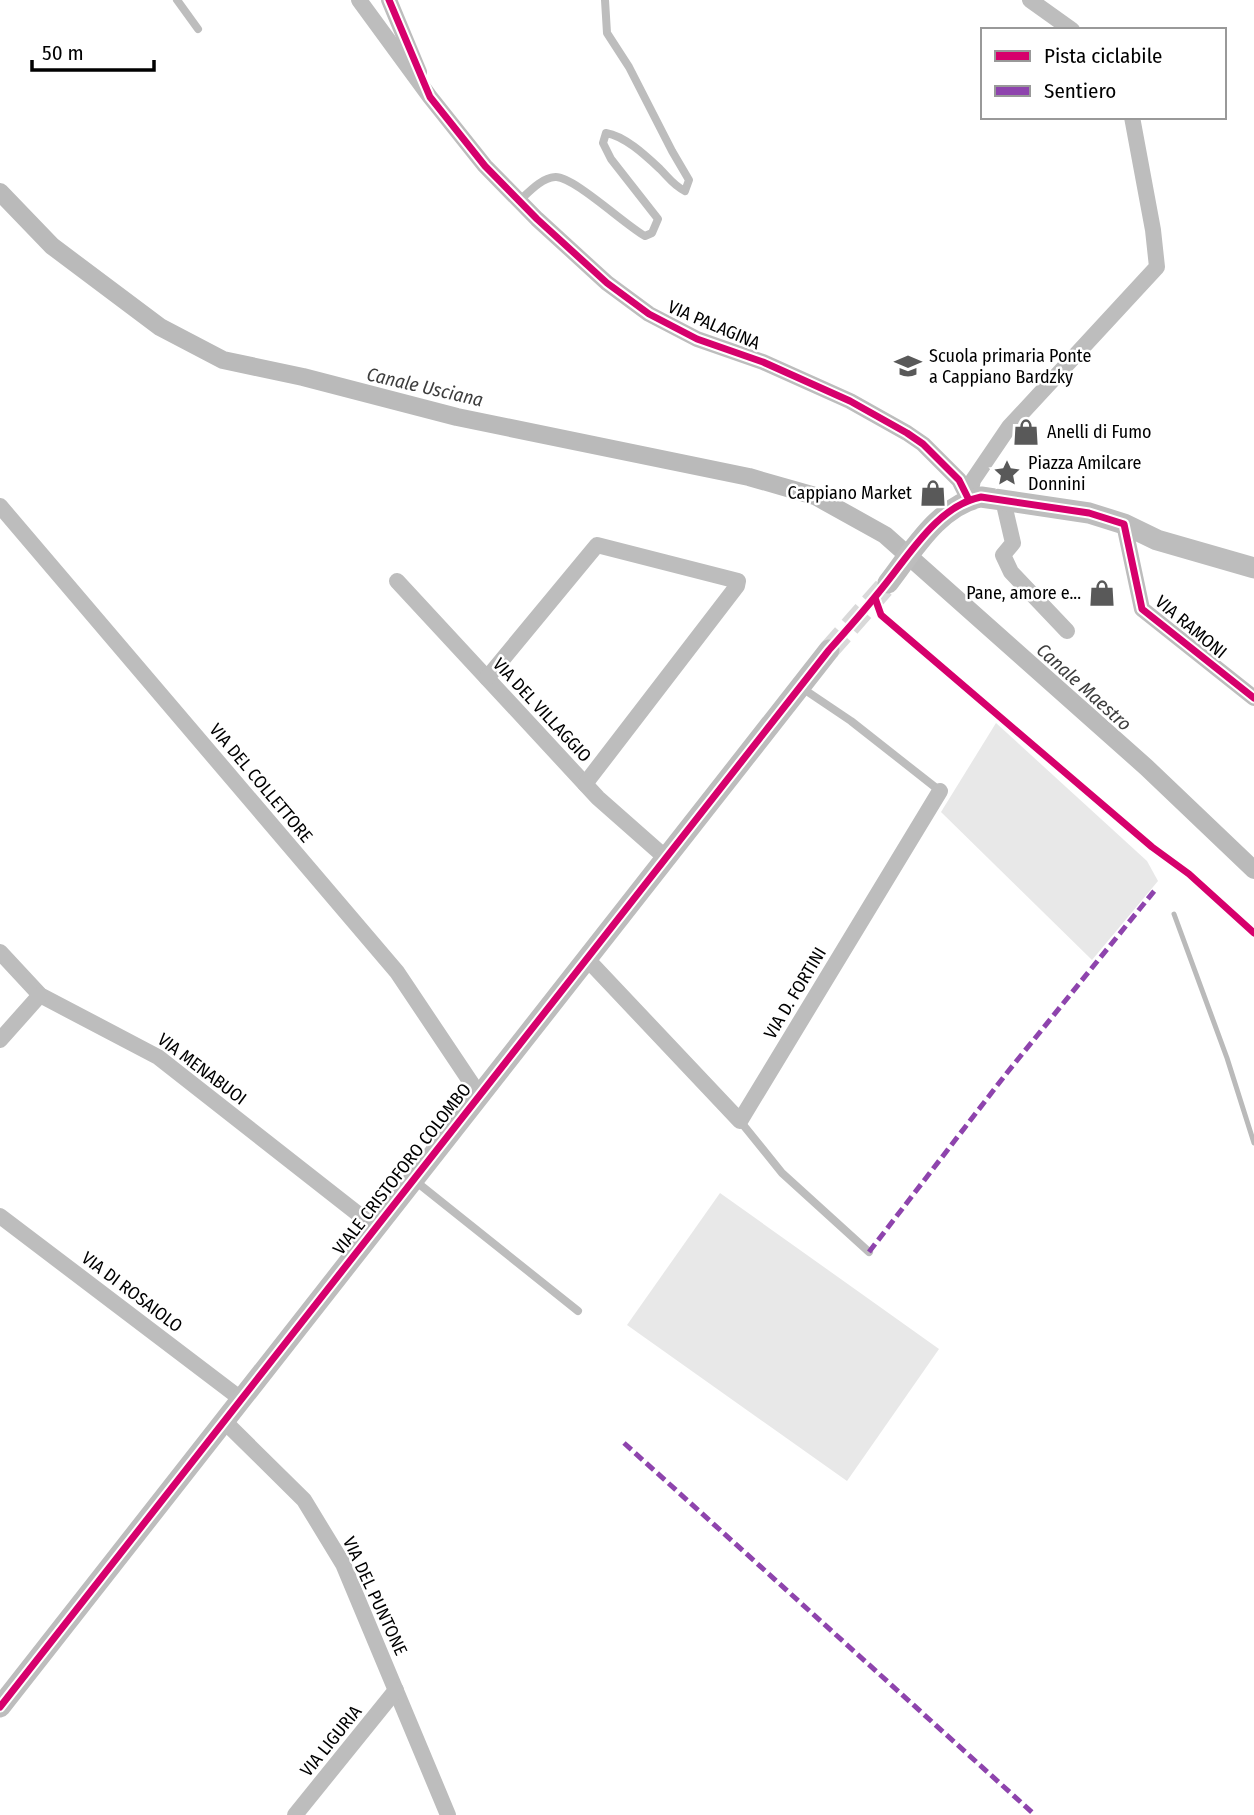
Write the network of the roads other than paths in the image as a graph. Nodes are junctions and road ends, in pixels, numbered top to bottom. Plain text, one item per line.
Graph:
1 (177, 0) edge
2 (359, 0) edge
3 (388, 0) edge
4 (605, 0) edge
5 (1030, 0) edge
6 (1069, 28) edge
7 (198, 29) dead end
8 (430, 97) junction
9 (1132, 119) edge
10 (519, 201) junction
11 (969, 500) junction
12 (1003, 500) junction
13 (0, 506) edge
14 (1124, 524) junction
15 (1254, 568) edge
16 (397, 581) dead end
17 (888, 583) tunnel mouth
18 (1067, 631) dead end
19 (829, 650) tunnel mouth
20 (487, 678) junction
21 (800, 687) junction
22 (1254, 698) edge
23 (585, 784) junction
24 (940, 791) joint
25 (666, 858) junction
26 (0, 952) edge
27 (587, 959) junction
28 (40, 995) junction
29 (0, 1040) edge
30 (480, 1096) junction
31 (740, 1121) junction
32 (414, 1180) junction
33 (0, 1216) edge
34 (376, 1228) junction
35 (869, 1252) dead end
36 (578, 1311) dead end
37 (242, 1399) junction
38 (224, 1421) junction
39 (397, 1690) junction
40 (0, 1707) edge
41 (295, 1815) edge
42 (447, 1815) edge

1 - 7 lane
2 - 8 street, VIA PALAGINA
3 - 8 street
4 - 10 lane
5 - 6 street
8 - 10 street, VIA PALAGINA
9 - 11 street
10 - 11 street, VIA PALAGINA
11 - 12 street
11 - 17 street
12 - 14 street
12 - 18 street
13 - 30 street, VIA DEL COLLETTORE
14 - 15 street
14 - 22 street, VIA RAMONI
16 - 20 street, VIA DEL VILLAGGIO
19 - 21 street, VIALE CRISTOFORO COLOMBO
20 - 23 street, VIA DEL VILLAGGIO
20 - 23 street
21 - 24 lane, VIA D. FORTINI
21 - 25 street, VIALE CRISTOFORO COLOMBO
23 - 25 street, VIA DEL VILLAGGIO
24 - 31 street, VIA D. FORTINI
25 - 27 street, VIALE CRISTOFORO COLOMBO
26 - 28 street, VIA MENABUOI
27 - 30 street, VIALE CRISTOFORO COLOMBO
27 - 31 street
28 - 29 street
28 - 34 street, VIA MENABUOI
30 - 32 street, VIALE CRISTOFORO COLOMBO
31 - 35 lane
32 - 34 street, VIALE CRISTOFORO COLOMBO
32 - 36 lane
33 - 37 street, VIA DI ROSAIOLO
34 - 37 street, VIALE CRISTOFORO COLOMBO
37 - 38 street, VIALE CRISTOFORO COLOMBO
38 - 39 street, VIA DEL PUNTONE
38 - 40 street, VIALE CRISTOFORO COLOMBO
39 - 41 street, VIA LIGURIA
39 - 42 street, VIA DEL PUNTONE

